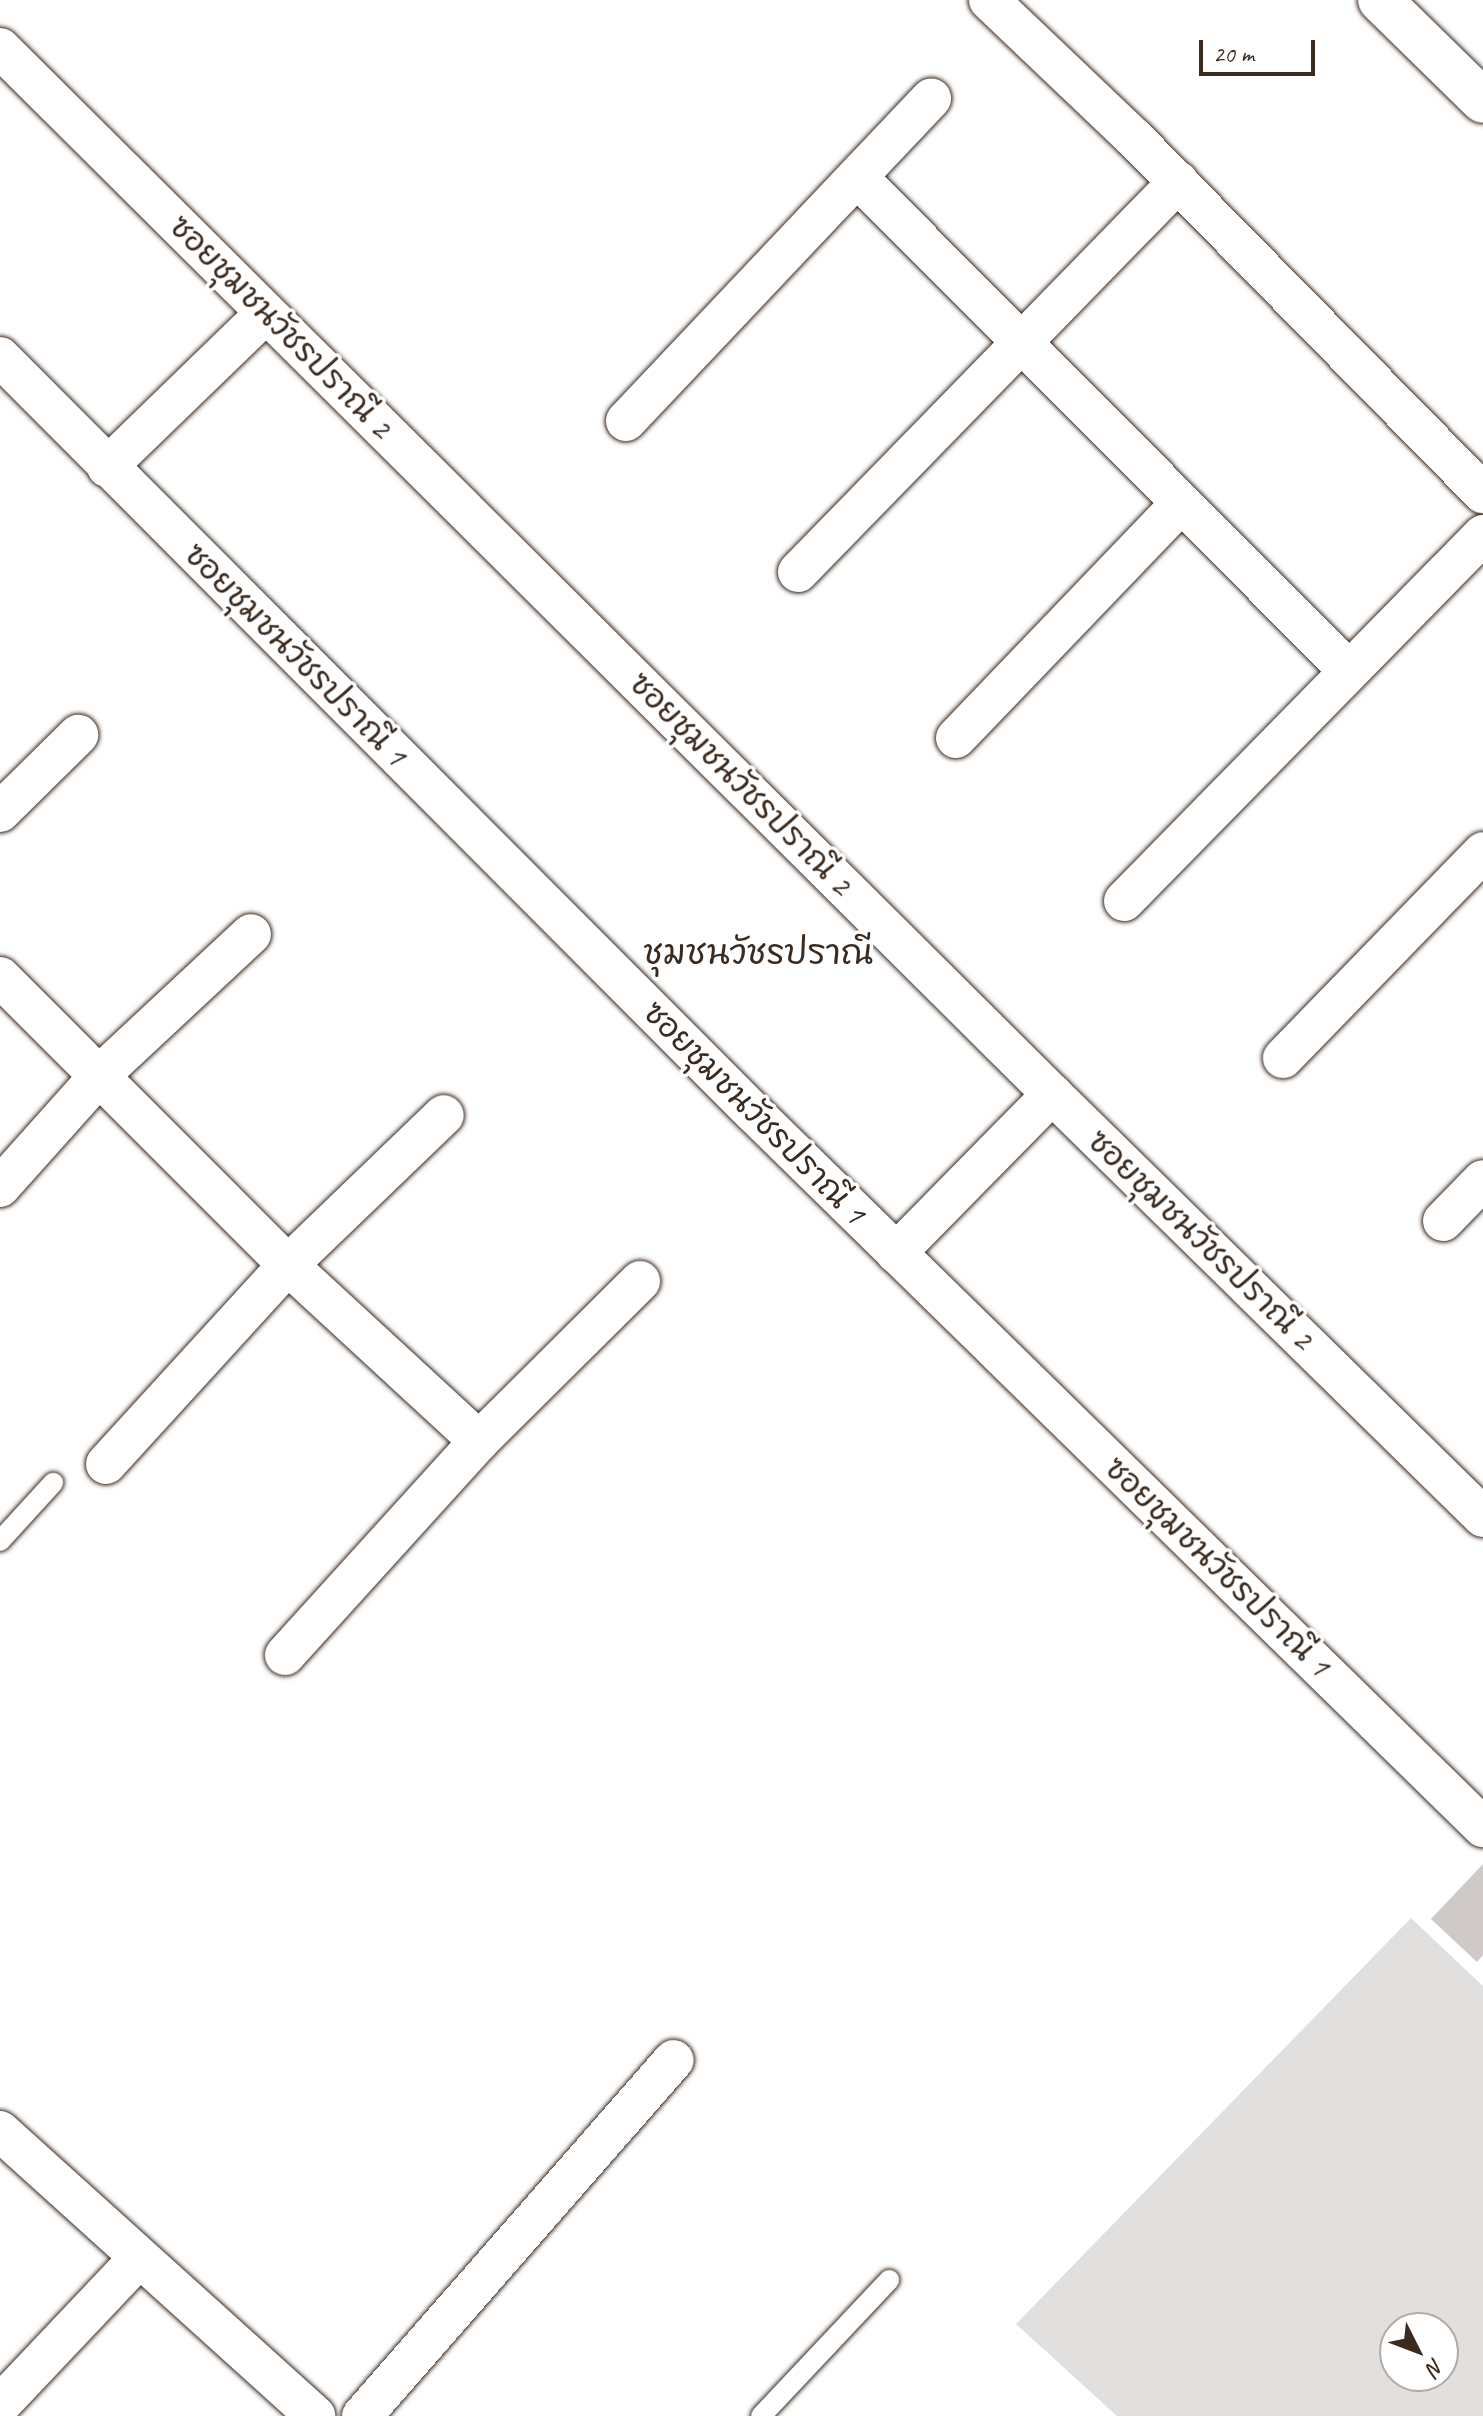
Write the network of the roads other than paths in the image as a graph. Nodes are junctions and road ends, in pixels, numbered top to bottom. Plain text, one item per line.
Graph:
1 (989, 0) edge
2 (1380, 0) edge
3 (0, 48) edge
4 (931, 99) dead end
5 (1483, 101) edge
6 (857, 177) junction
7 (1178, 182) junction
8 (265, 314) junction
9 (1019, 343) junction
10 (0, 357) edge
11 (626, 421) dead end
12 (107, 467) junction
13 (1483, 493) edge
14 (1181, 503) junction
15 (1483, 535) edge
16 (798, 572) dead end
17 (1349, 671) junction
18 (78, 735) dead end
19 (956, 738) dead end
20 (0, 812) edge
21 (1483, 852) edge
22 (1124, 901) dead end
23 (251, 934) dead end
24 (0, 977) edge
25 (1283, 1058) dead end
26 (101, 1074) junction
27 (1052, 1094) junction
28 (444, 1115) dead end
29 (1483, 1180) edge
30 (0, 1187) edge
31 (1443, 1221) dead end
32 (896, 1253) junction
33 (288, 1265) junction
34 (640, 1281) dead end
35 (479, 1441) junction
36 (106, 1464) dead end
37 (53, 1483) dead end
38 (1483, 1517) edge
39 (0, 1541) edge
40 (285, 1655) dead end
41 (1483, 1827) edge
42 (674, 2060) dead end
43 (0, 2131) edge
44 (138, 2259) junction
45 (889, 2280) dead end
46 (0, 2405) edge
47 (315, 2416) edge
48 (362, 2416) edge
49 (761, 2416) edge

1 - 7 street
2 - 5 main road
3 - 8 street, ซอยชุมชนวัชรปราณี 2
4 - 6 street
6 - 9 street
6 - 11 street
7 - 9 street
7 - 13 street
8 - 12 street
8 - 27 street, ซอยชุมชนวัชรปราณี 2
9 - 14 street
9 - 16 street
10 - 12 street, ซอยชุมชนวัชรปราณี 1
12 - 32 street, ซอยชุมชนวัชรปราณี 1
14 - 17 street
14 - 19 street
15 - 17 street
17 - 22 street
18 - 20 street
21 - 25 street
23 - 26 street
24 - 26 street
26 - 30 street
26 - 33 street
27 - 32 street
27 - 38 street, ซอยชุมชนวัชรปราณี 2
28 - 33 street
29 - 31 street
32 - 41 street, ซอยชุมชนวัชรปราณี 1
33 - 35 street
33 - 36 street
34 - 35 street
35 - 40 street
37 - 39 lane
42 - 48 street
43 - 44 street
44 - 46 street
44 - 47 street
45 - 49 lane

